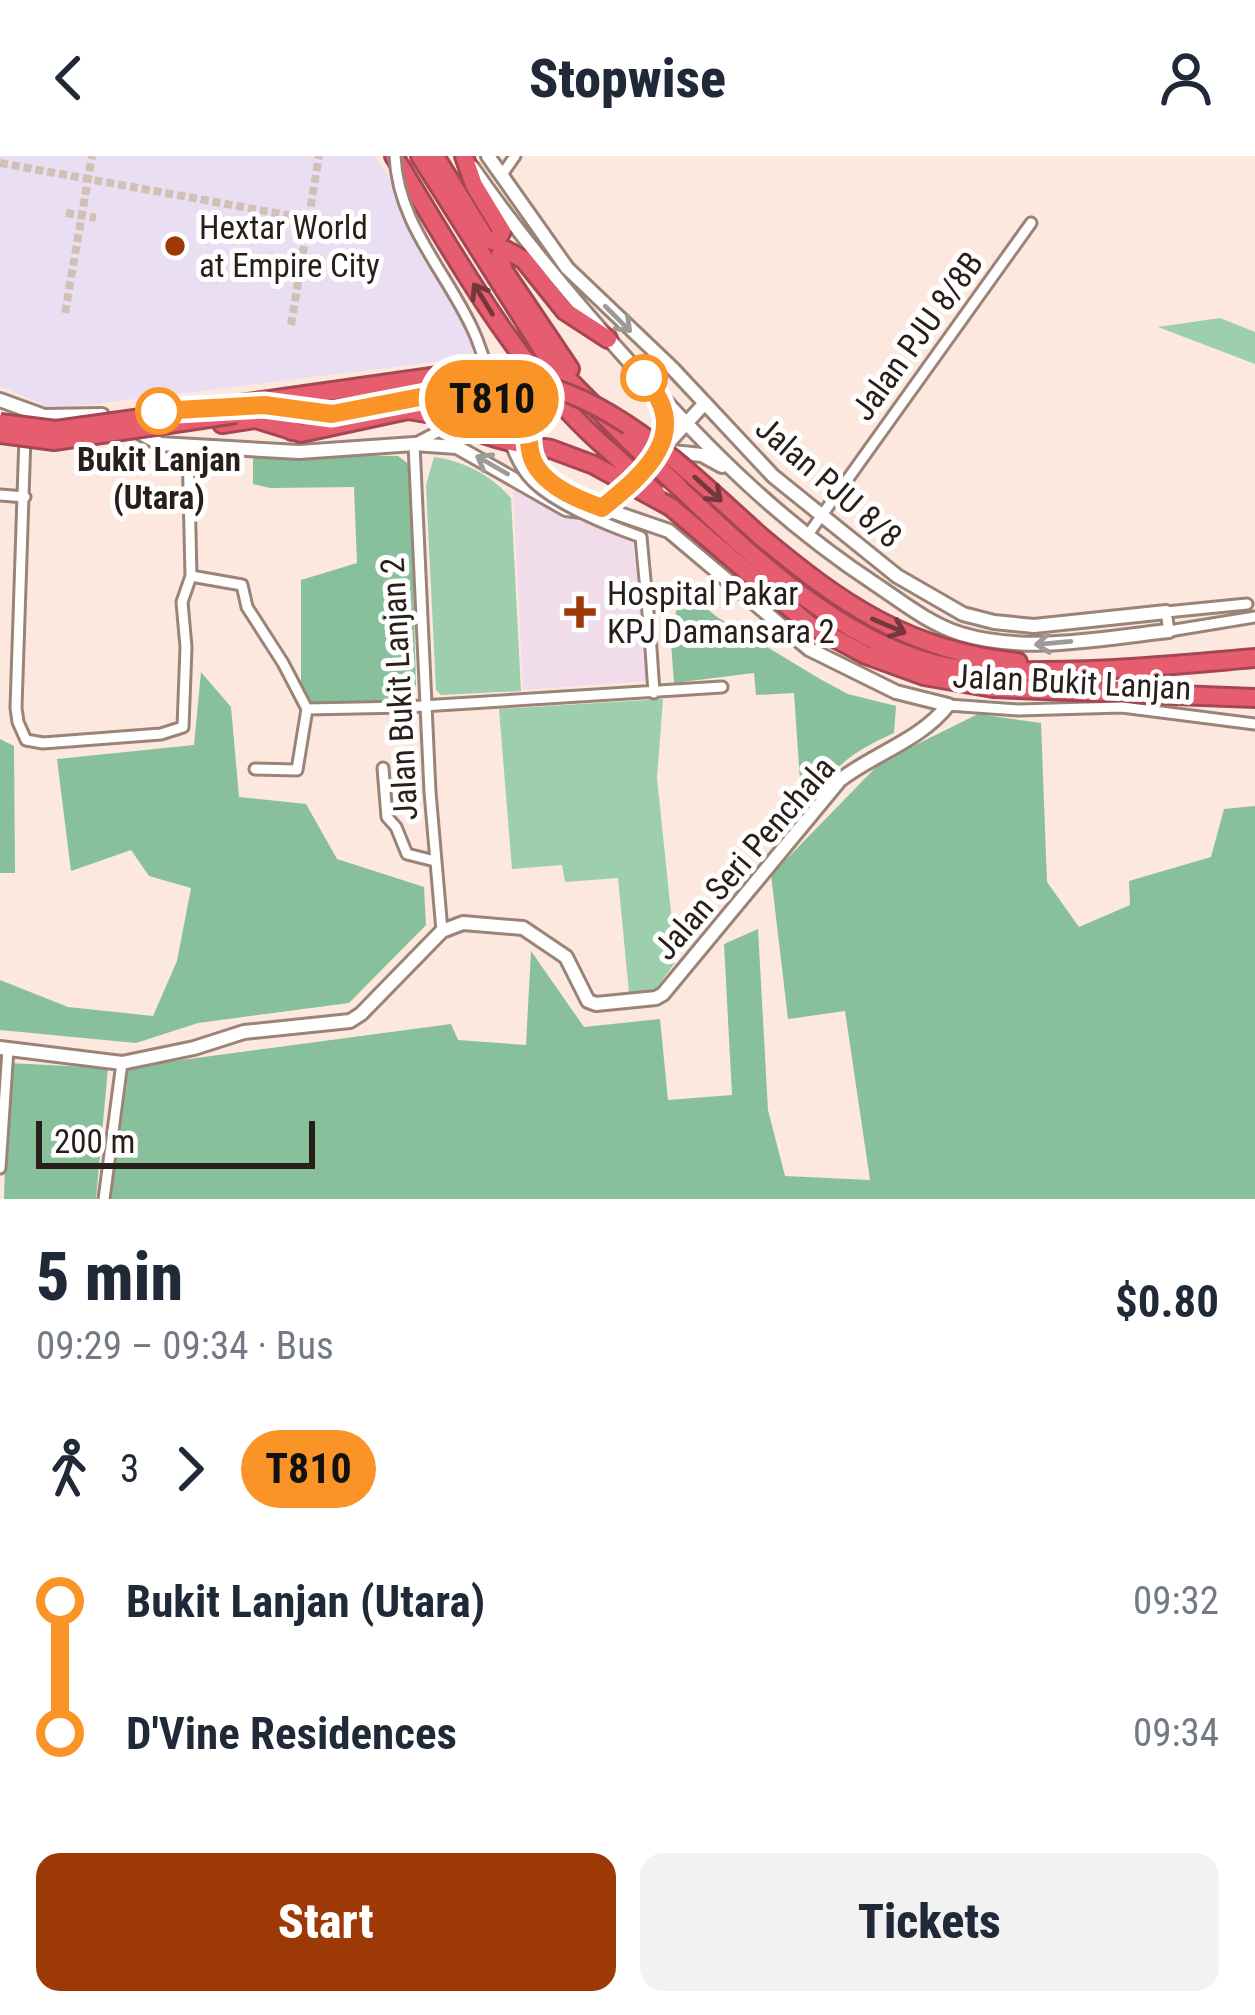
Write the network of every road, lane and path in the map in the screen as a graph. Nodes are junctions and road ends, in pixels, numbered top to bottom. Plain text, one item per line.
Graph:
1 (395, 156) edge
2 (420, 156) edge
3 (464, 156) edge
4 (488, 156) edge
5 (515, 156) edge
6 (438, 160) edge
7 (501, 176) junction
8 (1030, 223) dead end
9 (483, 259) junction
10 (608, 339) junction
11 (509, 374) dead end
12 (491, 380) junction
13 (470, 393) dead end
14 (659, 394) junction
15 (506, 399) junction
16 (705, 403) junction
17 (597, 409) junction
18 (318, 413) junction
19 (3, 416) edge
20 (102, 416) joint
21 (449, 421) junction
22 (686, 424) junction
23 (25, 425) junction
24 (126, 425) junction
25 (292, 431) junction
26 (529, 438) dead end
27 (414, 444) junction
28 (188, 445) junction
29 (457, 447) junction
30 (658, 454) junction
31 (530, 455) dead end
32 (732, 471) junction
33 (549, 480) junction
34 (529, 483) junction
35 (625, 489) dead end
36 (0, 495) edge
37 (25, 497) junction
38 (670, 507) junction
39 (602, 508) junction
40 (821, 518) junction
41 (806, 538) junction
42 (191, 576) junction
43 (1214, 608) junction
44 (1234, 611) junction
45 (1166, 612) junction
46 (1255, 616) edge
47 (1198, 626) junction
48 (1169, 631) junction
49 (1255, 658) edge
50 (1103, 670) junction
51 (722, 687) dead end
52 (654, 693) junction
53 (1255, 698) edge
54 (426, 705) junction
55 (948, 705) junction
56 (307, 709) junction
57 (1255, 724) edge
58 (383, 768) dead end
59 (255, 769) dead end
60 (435, 861) junction
61 (442, 931) junction
62 (4, 1048) edge
63 (122, 1063) junction
64 (0, 1168) edge
65 (104, 1199) edge

1 - 12 street, bridge
38 -> 1 highway, bridge
2 - 9 highway
3 - 6 highway
3 - 10 street, Jalan PJU 8/8
4 - 7 street, Jalan PJU 8/8
5 - 7 street
6 - 9 highway
7 -> 16 street, Jalan PJU 8/8
8 - 40 street, Jalan PJU 8/8B
9 - 17 highway
10 - 14 street, Jalan PJU 8/8
10 - 17 highway
11 - 15 street
12 - 13 street
12 - 34 street, bridge
14 - 22 street, Jalan PJU 8/8
14 - 30 street
15 - 18 street
15 - 21 street
15 - 26 street
16 - 22 street
16 - 40 street, Jalan PJU 8/8
17 - 50 highway, bridge
18 - 20 street
18 - 25 highway
19 - 20 street
19 - 21 highway, bridge
19 - 23 street
19 -> 50 highway, bridge
21 - 25 highway
21 - 27 street
21 - 29 street
21 - 38 highway, bridge
22 - 30 street
22 - 32 street, Jalan PJU 8/8
23 - 24 street
23 - 37 street
24 - 25 highway
24 - 28 street
27 - 28 street
27 - 29 street
27 - 54 street, Jalan Bukit Lanjan 2
28 - 42 street
34 -> 29 street, Jalan Bukit Lanjan
30 - 32 street
31 - 33 street
32 - 41 street, Jalan PJU 8/8
33 - 34 street
33 - 39 street
34 - 39 street, Jalan Bukit Lanjan
34 - 52 street, bridge
35 - 39 street
36 - 37 street
37 - 42 street
38 - 53 highway
39 - 55 street, Jalan Bukit Lanjan
40 - 41 street, Jalan PJU 8/8B
40 - 45 street, Jalan PJU 8/8
48 -> 41 street, Jalan PJU 8/8
42 - 56 street
43 - 44 street
43 - 44 street, Jalan PJU 8/8
43 - 45 street, Jalan PJU 8/8
44 - 46 street
44 - 47 street
45 - 48 street
46 - 47 street
47 - 48 street, Jalan PJU 8/8
49 - 50 highway
51 - 52 street
52 - 54 street
54 - 56 street
54 - 60 street, Jalan Bukit Lanjan 2
55 - 57 street, Jalan Bukit Lanjan
55 - 61 street, Jalan Seri Penchala
56 - 59 street
58 - 60 street
60 - 61 street, Jalan Bukit Lanjan 2
61 - 63 street
62 - 63 street
62 - 64 street
63 - 65 street

